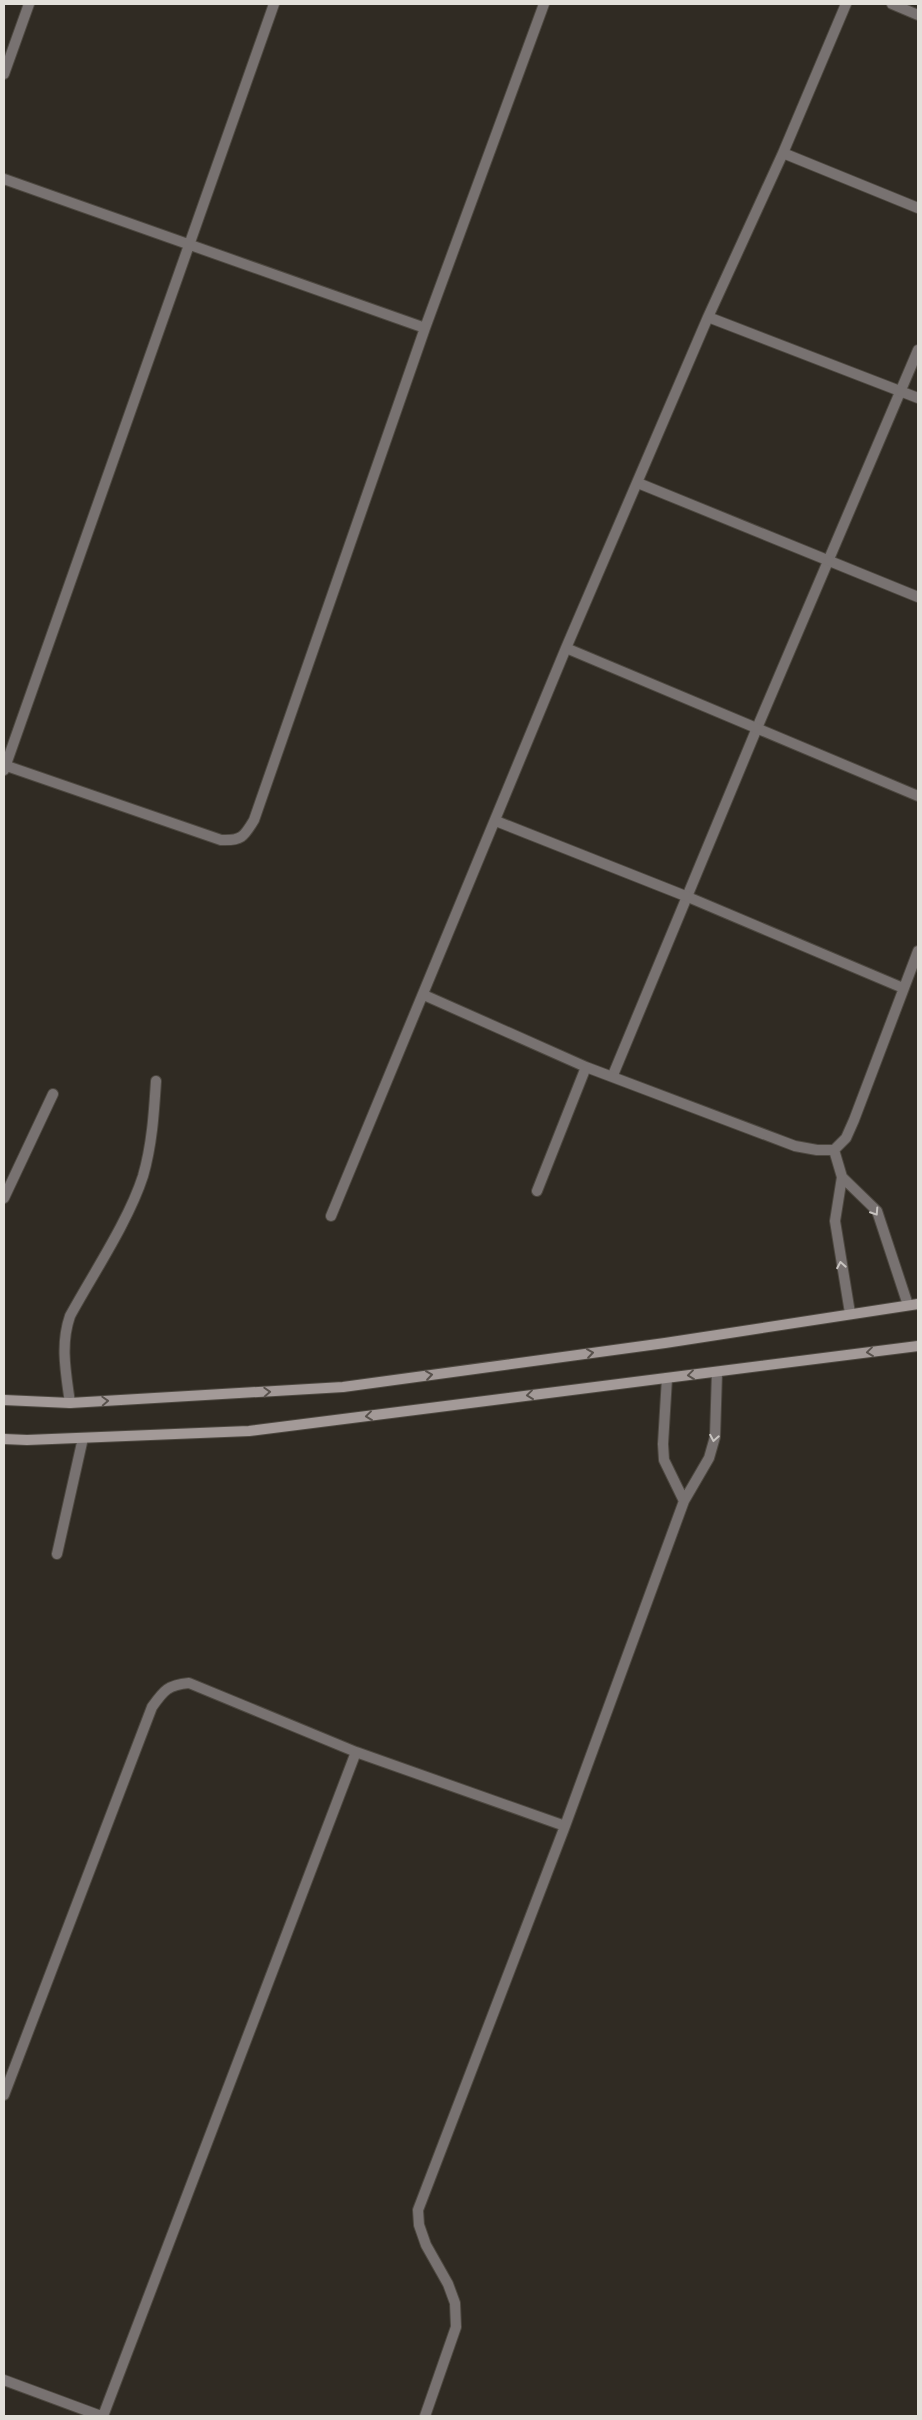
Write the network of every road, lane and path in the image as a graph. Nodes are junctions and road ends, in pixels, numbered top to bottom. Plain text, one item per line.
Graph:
1 (29, 4) edge
2 (274, 4) edge
3 (544, 4) edge
4 (846, 4) edge
5 (892, 4) edge
6 (918, 15) edge
7 (4, 74) edge
8 (784, 153) junction
9 (4, 179) edge
10 (918, 208) edge
11 (189, 244) junction
12 (708, 317) junction
13 (425, 328) junction
14 (918, 350) edge
15 (900, 390) junction
16 (918, 398) edge
17 (638, 483) junction
18 (829, 561) junction
19 (918, 597) edge
20 (566, 648) junction
21 (757, 728) junction
22 (4, 767) edge
23 (918, 796) edge
24 (496, 821) junction
25 (688, 897) junction
26 (918, 952) edge
27 (903, 988) junction
28 (424, 995) junction
29 (586, 1067) junction
30 (613, 1075) junction
31 (156, 1081) dead end
32 (53, 1094) dead end
33 (834, 1150) junction
34 (842, 1177) junction
35 (537, 1191) dead end
36 (4, 1198) edge
37 (331, 1216) dead end
38 (913, 1304) edge
39 (850, 1313) junction
40 (918, 1346) edge
41 (717, 1372) junction
42 (667, 1378) junction
43 (4, 1400) edge
44 (70, 1403) junction
45 (4, 1438) edge
46 (83, 1438) junction
47 (684, 1501) junction
48 (57, 1554) dead end
49 (356, 1752) junction
50 (565, 1826) junction
51 (4, 2095) edge
52 (4, 2380) edge
53 (102, 2416) edge
54 (425, 2416) edge

1 - 7 street
2 - 11 street
3 - 13 street
4 - 8 street
5 - 6 street
8 - 10 street
8 - 12 street
9 - 11 street
11 - 13 street
11 - 22 street
12 - 15 street
12 - 17 street
13 - 22 street
14 - 15 street
15 - 16 street
15 - 18 street
17 - 18 street
17 - 20 street
18 - 19 street
18 - 21 street
20 - 21 street
20 - 24 street
21 - 23 street
21 - 25 street
24 - 25 street
24 - 28 street
25 - 27 street
25 - 30 street
26 - 27 street
27 - 33 street
28 - 29 street
28 - 37 street
29 - 30 street
29 - 35 street
30 - 33 street
31 - 44 street
32 - 36 street
33 - 34 street
34 -> 38 street
39 -> 34 street
38 - 39 street
44 -> 39 street
40 -> 41 street
41 -> 42 street
41 -> 47 street
42 -> 46 street
42 - 47 street
43 - 44 street
45 - 46 street
46 - 48 street
47 - 50 street
49 - 50 street
49 - 51 street
49 - 53 street
50 - 54 street
52 - 53 street

